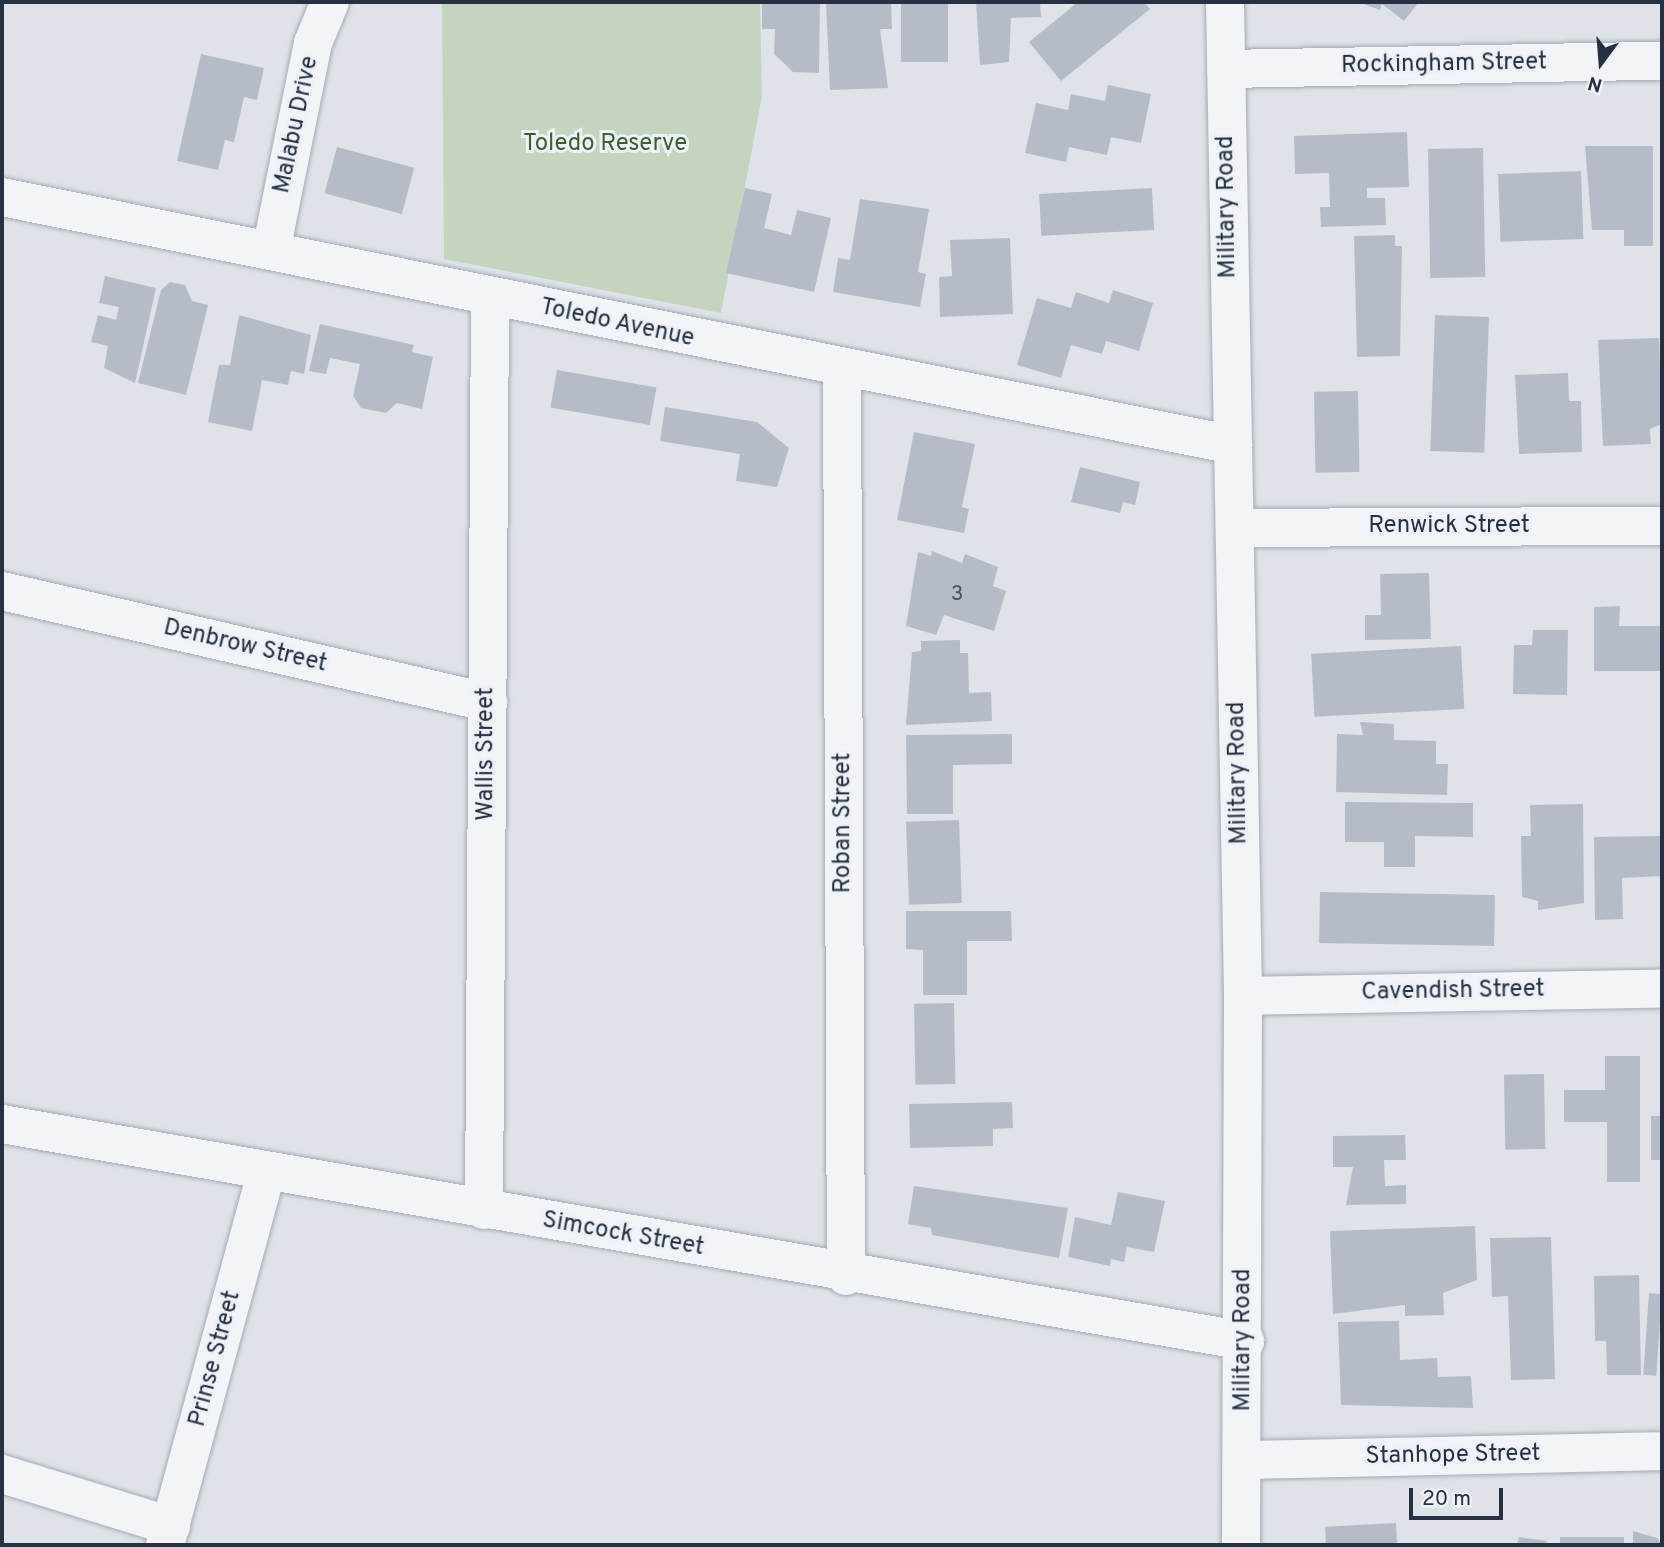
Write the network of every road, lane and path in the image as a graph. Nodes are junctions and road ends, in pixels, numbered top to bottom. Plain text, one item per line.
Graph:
1 (330, 2) edge
2 (1225, 2) edge
3 (1662, 61) edge
4 (1226, 68) junction
5 (2, 197) edge
6 (271, 251) junction
7 (490, 297) junction
8 (842, 371) junction
9 (1233, 445) junction
10 (1662, 526) edge
11 (1235, 528) junction
12 (2, 591) edge
13 (488, 702) junction
14 (1662, 989) edge
15 (1243, 996) junction
16 (2, 1124) edge
17 (266, 1172) junction
18 (484, 1210) junction
19 (846, 1276) junction
20 (1245, 1341) junction
21 (1662, 1451) edge
22 (1244, 1460) junction
23 (2, 1474) edge
24 (168, 1536) edge
25 (1241, 1545) edge

1 - 6 street, Malabu Drive
2 - 4 street, Military Road
3 - 4 street, Rockingham Street
4 - 9 street, Military Road
5 - 6 street, Toledo Avenue
6 - 7 street, Toledo Avenue
7 - 8 street, Toledo Avenue
7 - 13 street, Wallis Street
8 - 9 street, Toledo Avenue
8 - 19 street, Roban Street
9 - 11 street, Military Road
10 - 11 street, Renwick Street
11 - 15 street, Military Road
12 - 13 street, Denbrow Street
13 - 18 street, Wallis Street
14 - 15 street, Cavendish Street
15 - 20 street, Military Road
16 - 17 street, Simcock Street
17 - 18 street, Simcock Street
17 - 24 street, Prinse Street
18 - 19 street, Simcock Street
19 - 20 street, Simcock Street
20 - 22 street, Military Road
21 - 22 street, Stanhope Street
22 - 25 street, Military Road
23 - 24 street

